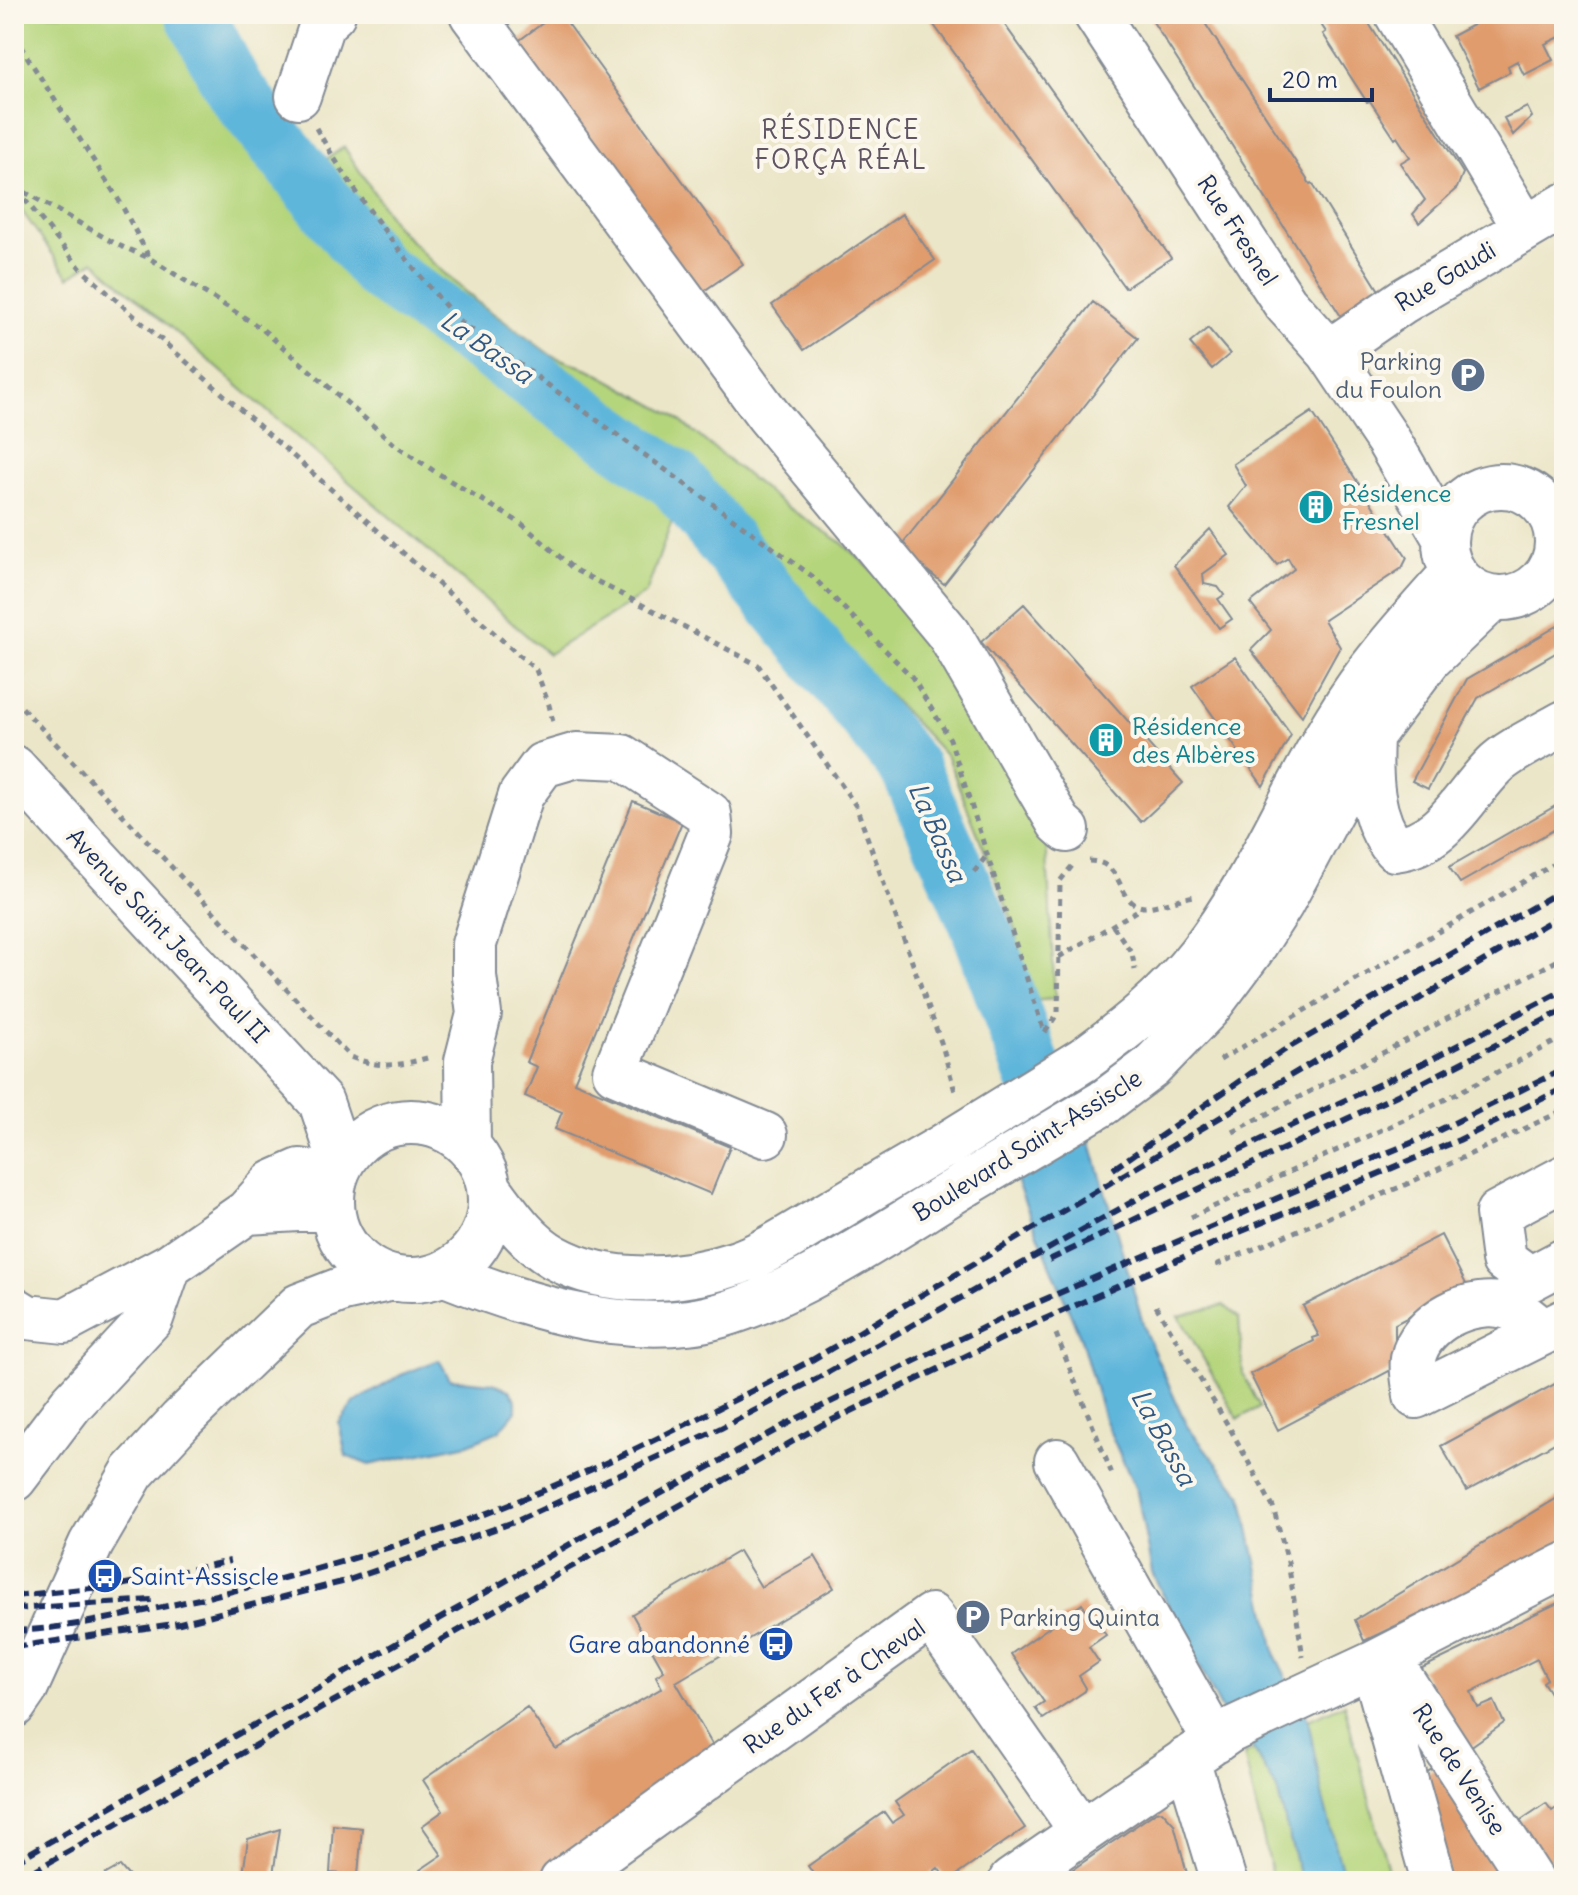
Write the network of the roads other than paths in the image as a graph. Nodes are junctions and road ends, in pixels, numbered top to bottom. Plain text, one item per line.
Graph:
1 (333, 14) edge
2 (472, 14) edge
3 (1096, 14) edge
4 (1400, 15) edge
5 (298, 96) road end
6 (1564, 206) edge
7 (1525, 228) junction
8 (1329, 352) junction
9 (1388, 440) junction
10 (1485, 488) junction
11 (1549, 490) edge
12 (1560, 529) edge
13 (1449, 555) junction
14 (1493, 598) junction
15 (1564, 723) edge
16 (1371, 736) junction
17 (14, 768) edge
18 (1067, 830) dead end
19 (467, 1061) junction
20 (321, 1102) junction
21 (412, 1121) junction
22 (765, 1135) dead end
23 (468, 1145) junction
24 (1564, 1178) edge
25 (336, 1191) junction
26 (491, 1191) junction
27 (1564, 1261) edge
28 (169, 1266) junction
29 (445, 1274) junction
30 (393, 1278) junction
31 (299, 1306) junction
32 (14, 1309) edge
33 (1057, 1461) dead end
34 (14, 1479) edge
35 (1564, 1566) edge
36 (1349, 1674) junction
37 (14, 1705) edge
38 (1210, 1744) junction
39 (1082, 1831) junction
40 (562, 1881) edge
41 (1011, 1881) edge
42 (1224, 1881) edge
43 (1434, 1881) edge
44 (1532, 1881) edge

1 - 5 street
2 - 18 street
3 - 8 street, Rue Fresnel
4 - 7 street
6 - 7 street, Rue Gaudi
7 - 8 street, Rue Gaudi
8 - 9 street, Rue Fresnel
9 - 10 street, Rue Fresnel
9 - 13 street, Rue Fresnel
10 - 11 street
10 - 13 street
11 - 12 street
12 - 14 street
13 - 14 street
13 - 26 street, Boulevard Saint-Assiscle, bridge
14 - 16 street, Boulevard Saint-Assiscle
15 - 16 street
16 - 29 street, Boulevard Saint-Assiscle, bridge
17 - 20 street, Avenue Saint Jean-Paul II
19 - 21 street
19 - 22 street
19 - 23 street
20 - 21 street
20 - 25 street, Avenue Saint Jean-Paul II
21 - 23 street
21 - 25 street
23 - 26 street
24 - 27 street
25 - 28 street
25 - 30 street
25 - 31 street
26 - 29 street
28 - 32 street
28 - 34 street
29 - 30 street
30 - 31 street
31 - 37 street
33 - 38 street
35 - 36 street
36 - 38 street
36 - 43 street
36 - 44 street, Rue de Venise
38 - 39 street
38 - 42 street
39 - 40 street, Rue du Fer à Cheval
39 - 41 street

